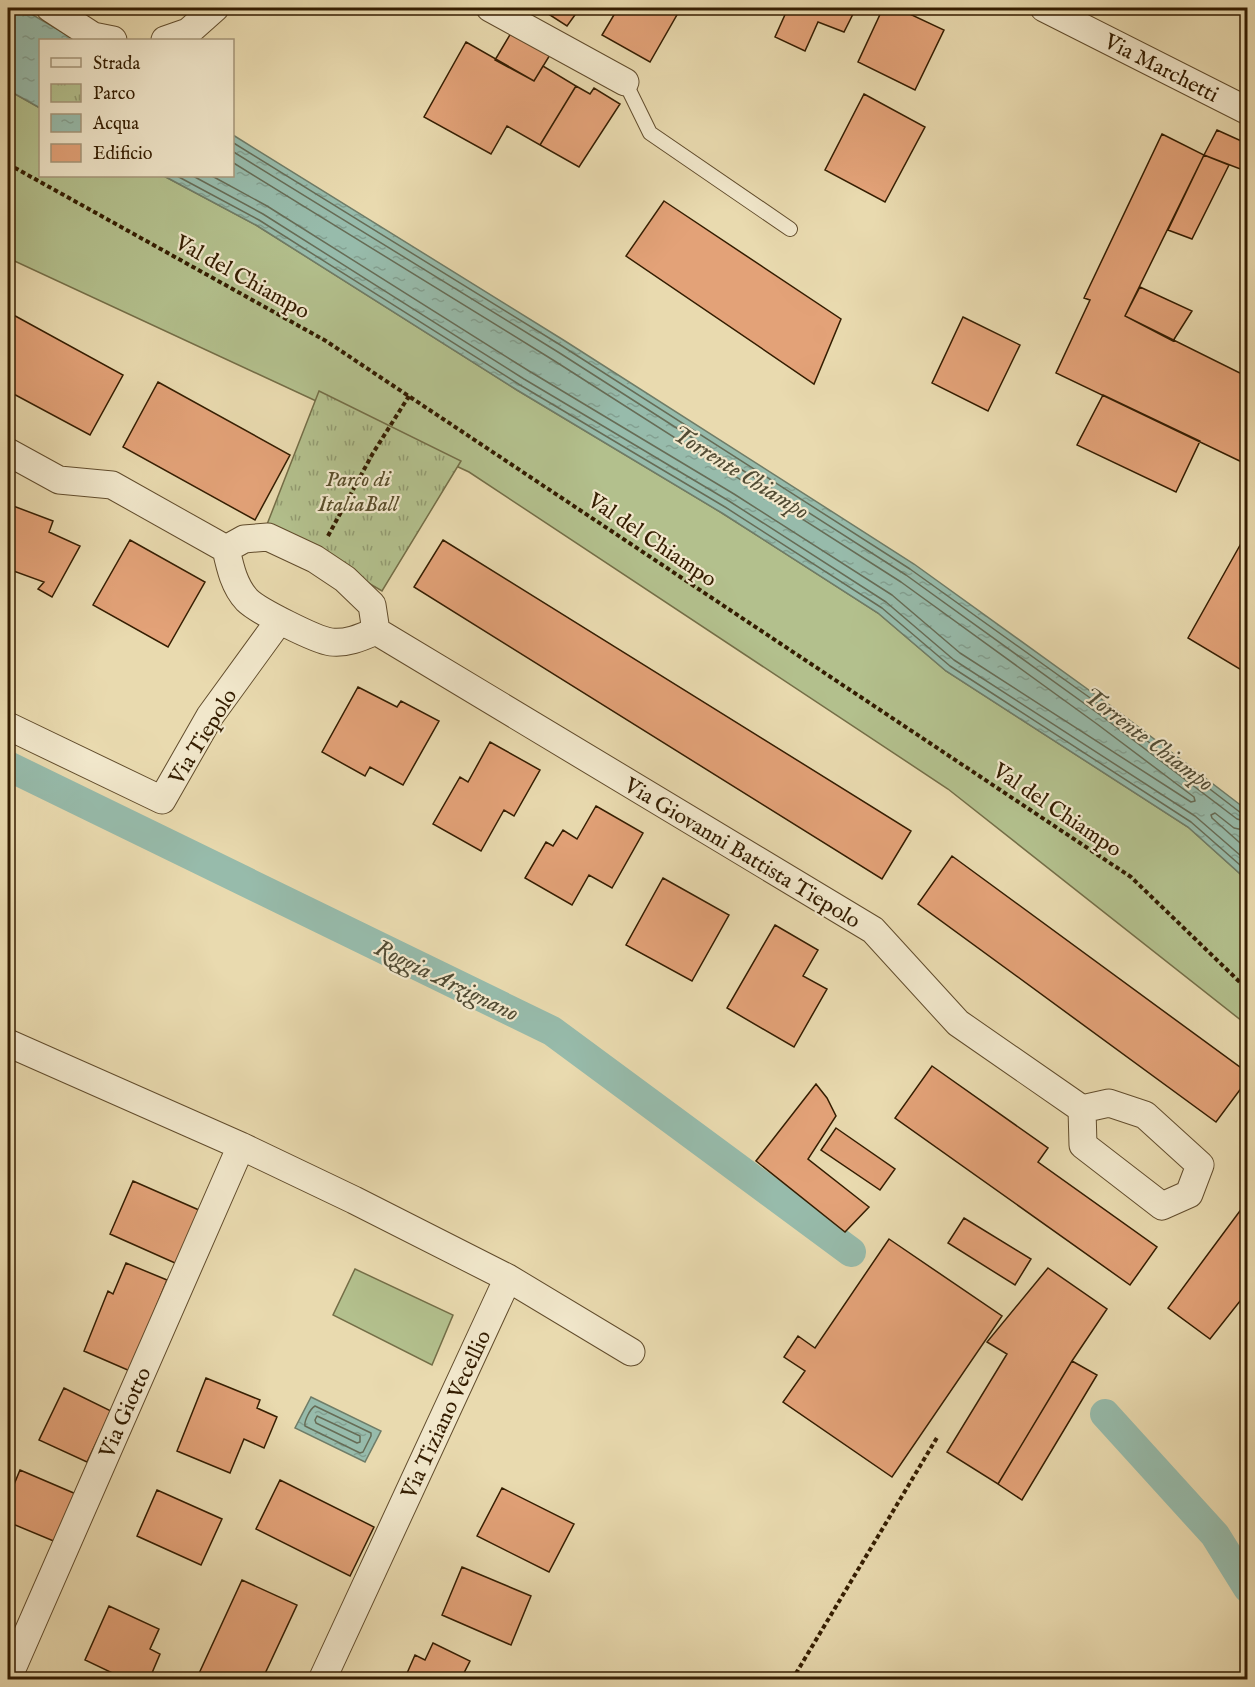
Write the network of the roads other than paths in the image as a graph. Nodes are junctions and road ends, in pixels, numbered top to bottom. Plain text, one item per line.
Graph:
1 (50, 8) edge
2 (215, 8) edge
3 (490, 8) edge
4 (1052, 9) edge
5 (108, 39) edge
6 (168, 39) edge
7 (625, 82) joint
8 (1248, 111) edge
9 (790, 229) dead end
10 (8, 452) edge
11 (226, 549) junction
12 (279, 621) junction
13 (376, 631) junction
14 (8, 726) edge
15 (8, 1043) edge
16 (1082, 1109) dead end
17 (241, 1146) junction
18 (508, 1278) junction
19 (631, 1352) dead end
20 (8, 1678) edge
21 (322, 1680) edge

1 - 5 street
2 - 6 street
3 - 7 street
4 - 8 street, Via Marchetti
7 - 9 lane
10 - 11 street
11 - 12 street
11 - 13 street
12 - 13 street
12 - 14 street, Via Tiepolo
13 - 16 street, Via Giovanni Battista Tiepolo
15 - 17 street
17 - 18 street
17 - 20 street, Via Giotto
18 - 19 street
18 - 21 street, Via Tiziano Vecellio

